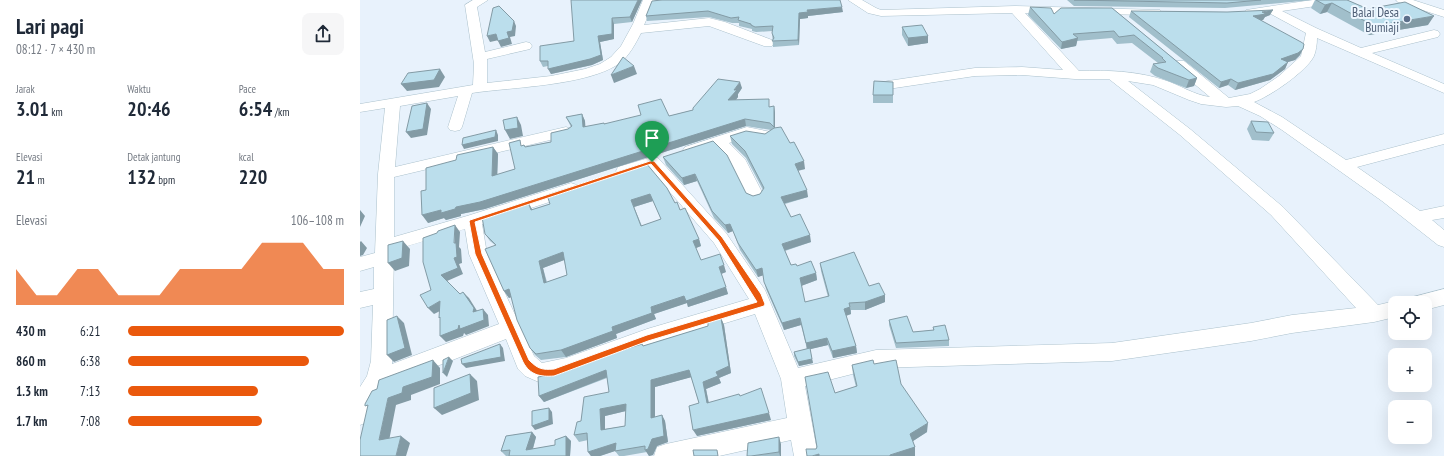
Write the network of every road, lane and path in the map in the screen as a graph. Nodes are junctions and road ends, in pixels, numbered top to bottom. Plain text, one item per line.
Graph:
1 (482, 0) edge
2 (854, 0) edge
3 (941, 0) edge
4 (984, 0) edge
5 (1065, 0) edge
6 (1336, 0) edge
7 (1402, 0) edge
8 (649, 1) edge
9 (663, 1) edge
10 (962, 4) dead end
11 (1238, 8) edge
12 (1015, 9) junction
13 (1076, 10) junction
14 (1114, 10) junction
15 (1272, 10) junction
16 (951, 11) junction
17 (1165, 12) edge
18 (1444, 14) edge
19 (1444, 23) edge
20 (1131, 25) edge
21 (635, 30) junction
22 (1312, 31) junction
23 (1393, 33) dead end
24 (1434, 34) dead end
25 (768, 44) dead end
26 (526, 46) dead end
27 (1359, 52) junction
28 (1167, 54) edge
29 (480, 57) junction
30 (1110, 74) junction
31 (1075, 75) junction
32 (476, 86) junction
33 (888, 86) edge
34 (1444, 89) edge
35 (1226, 102) junction
36 (1242, 102) junction
37 (393, 103) junction
38 (360, 108) edge
39 (456, 127) dead end
40 (566, 132) edge
41 (766, 135) edge
42 (1444, 139) edge
43 (718, 141) junction
44 (664, 158) junction
45 (1343, 166) junction
46 (386, 174) junction
47 (607, 177) edge
48 (584, 184) edge
49 (755, 196) edge
50 (1444, 212) edge
51 (1418, 217) junction
52 (472, 221) junction
53 (1444, 240) edge
54 (384, 252) junction
55 (360, 264) edge
56 (383, 295) junction
57 (1444, 298) edge
58 (360, 300) edge
59 (1432, 300) edge
60 (761, 304) junction
61 (1388, 311) edge
62 (1374, 314) junction
63 (512, 328) junction
64 (792, 380) junction
65 (366, 398) edge
66 (801, 426) junction
67 (666, 456) edge
68 (806, 456) edge

1 - 29 street
2 - 16 street
3 - 16 street
4 - 10 street
5 - 13 street
6 - 15 street
7 - 18 street
8 - 9 street
8 - 21 street
11 - 15 street
12 - 13 street
12 - 16 street
12 - 31 street
13 - 14 street
14 - 17 street
14 - 20 street
15 - 22 street
19 - 23 street
21 - 25 street
21 - 32 street
22 - 27 street
22 - 36 street
24 - 27 street
26 - 29 street
27 - 34 street
28 - 35 street
29 - 32 street
30 - 31 street
30 - 35 street
30 - 62 street
31 - 33 street
32 - 37 street
32 - 39 street
35 - 36 street
36 - 45 street
37 - 38 street
37 - 46 street
40 - 46 street
41 - 43 street
42 - 45 street
43 - 44 street
43 - 49 street
44 - 47 street
44 - 60 street
45 - 51 street
46 - 54 street
48 - 52 street
50 - 51 street
51 - 53 street
52 - 54 street
52 - 63 street
54 - 55 street
54 - 56 street
56 - 58 street
56 - 65 street
57 - 59 street
60 - 63 street
60 - 64 street
61 - 62 street
62 - 64 street
63 - 65 street
64 - 66 street
66 - 67 street
66 - 68 street

